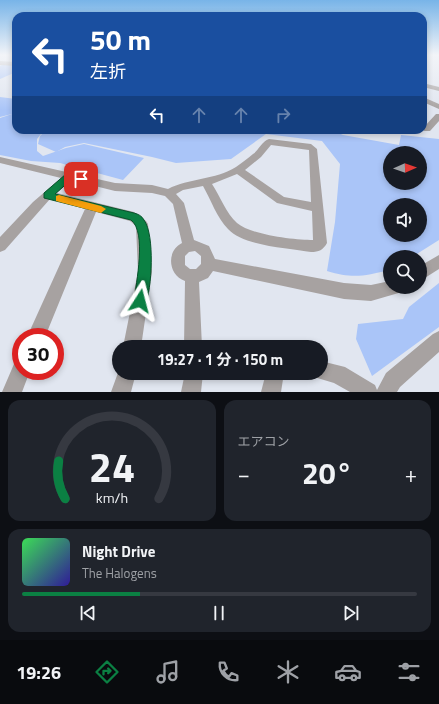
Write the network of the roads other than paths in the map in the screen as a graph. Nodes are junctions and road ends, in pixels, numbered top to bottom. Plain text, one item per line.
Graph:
1 (427, 86) edge
2 (439, 89) edge
3 (427, 101) edge
4 (439, 107) edge
5 (439, 116) edge
6 (428, 129) dead end
7 (0, 160) edge
8 (238, 170) junction
9 (69, 176) junction
10 (206, 182) junction
11 (169, 193) junction
12 (48, 196) junction
13 (92, 207) junction
14 (318, 208) junction
15 (1, 244) edge
16 (190, 247) junction
17 (439, 261) edge
18 (210, 264) junction
19 (427, 269) edge
20 (192, 276) junction
21 (383, 290) edge
22 (40, 328) edge
23 (133, 340) edge
24 (193, 340) edge
25 (439, 340) edge
26 (328, 372) edge
27 (17, 380) edge
28 (125, 380) edge
29 (193, 380) edge
30 (274, 380) edge
31 (12, 392) edge
32 (121, 392) edge
33 (191, 392) edge
34 (272, 392) edge
35 (368, 392) edge
36 (386, 392) edge

1 - 2 street
3 - 4 street
5 - 6 street
7 - 9 street
8 - 10 street
8 - 14 street
8 - 14 street
9 - 11 street
9 - 12 street
10 - 11 street
10 - 14 street
11 - 16 street
12 - 13 street
12 - 15 street
13 - 22 street
13 - 23 street
16 - 18 street
16 - 20 street
17 - 19 street
18 - 20 street
18 - 21 street
20 - 24 street
25 - 36 street
26 - 35 street
27 - 31 street
28 - 32 street
29 - 33 street
30 - 34 street

